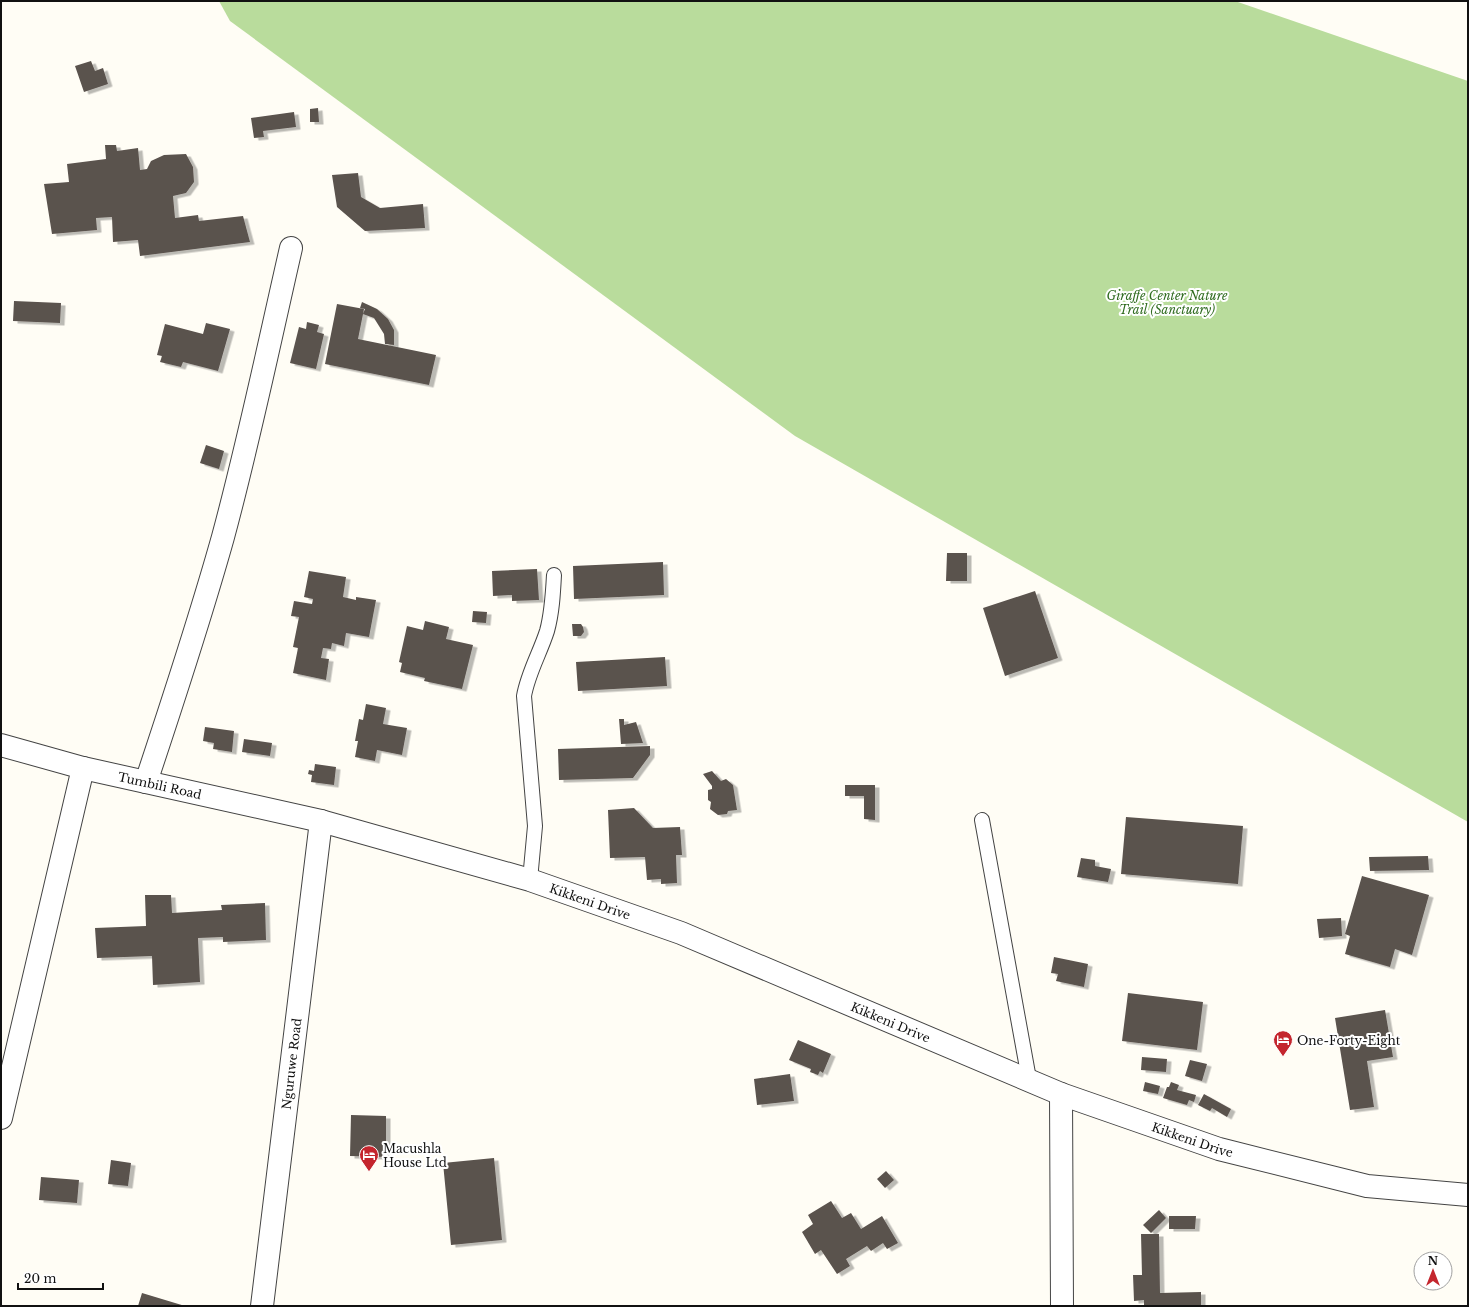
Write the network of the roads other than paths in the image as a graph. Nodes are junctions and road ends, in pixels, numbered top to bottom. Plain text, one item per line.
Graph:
1 (291, 248) dead end
2 (554, 575) dead end
3 (1, 745) edge
4 (83, 768) junction
5 (146, 782) junction
6 (982, 820) dead end
7 (321, 821) junction
8 (530, 880) junction
9 (1029, 1080) junction
10 (1061, 1094) junction
11 (1, 1118) edge
12 (1468, 1195) edge
13 (262, 1306) edge
14 (1062, 1306) edge

1 - 5 street
2 - 8 lane
3 - 4 street, Tumbili Road
4 - 5 street, Tumbili Road
4 - 11 street
5 - 7 street, Tumbili Road
6 - 9 lane
7 - 8 street, Kikkeni Drive
7 - 13 street, Nguruwe Road
8 - 9 street, Kikkeni Drive
9 - 10 street, Kikkeni Drive
10 - 12 street, Kikkeni Drive
10 - 14 street

